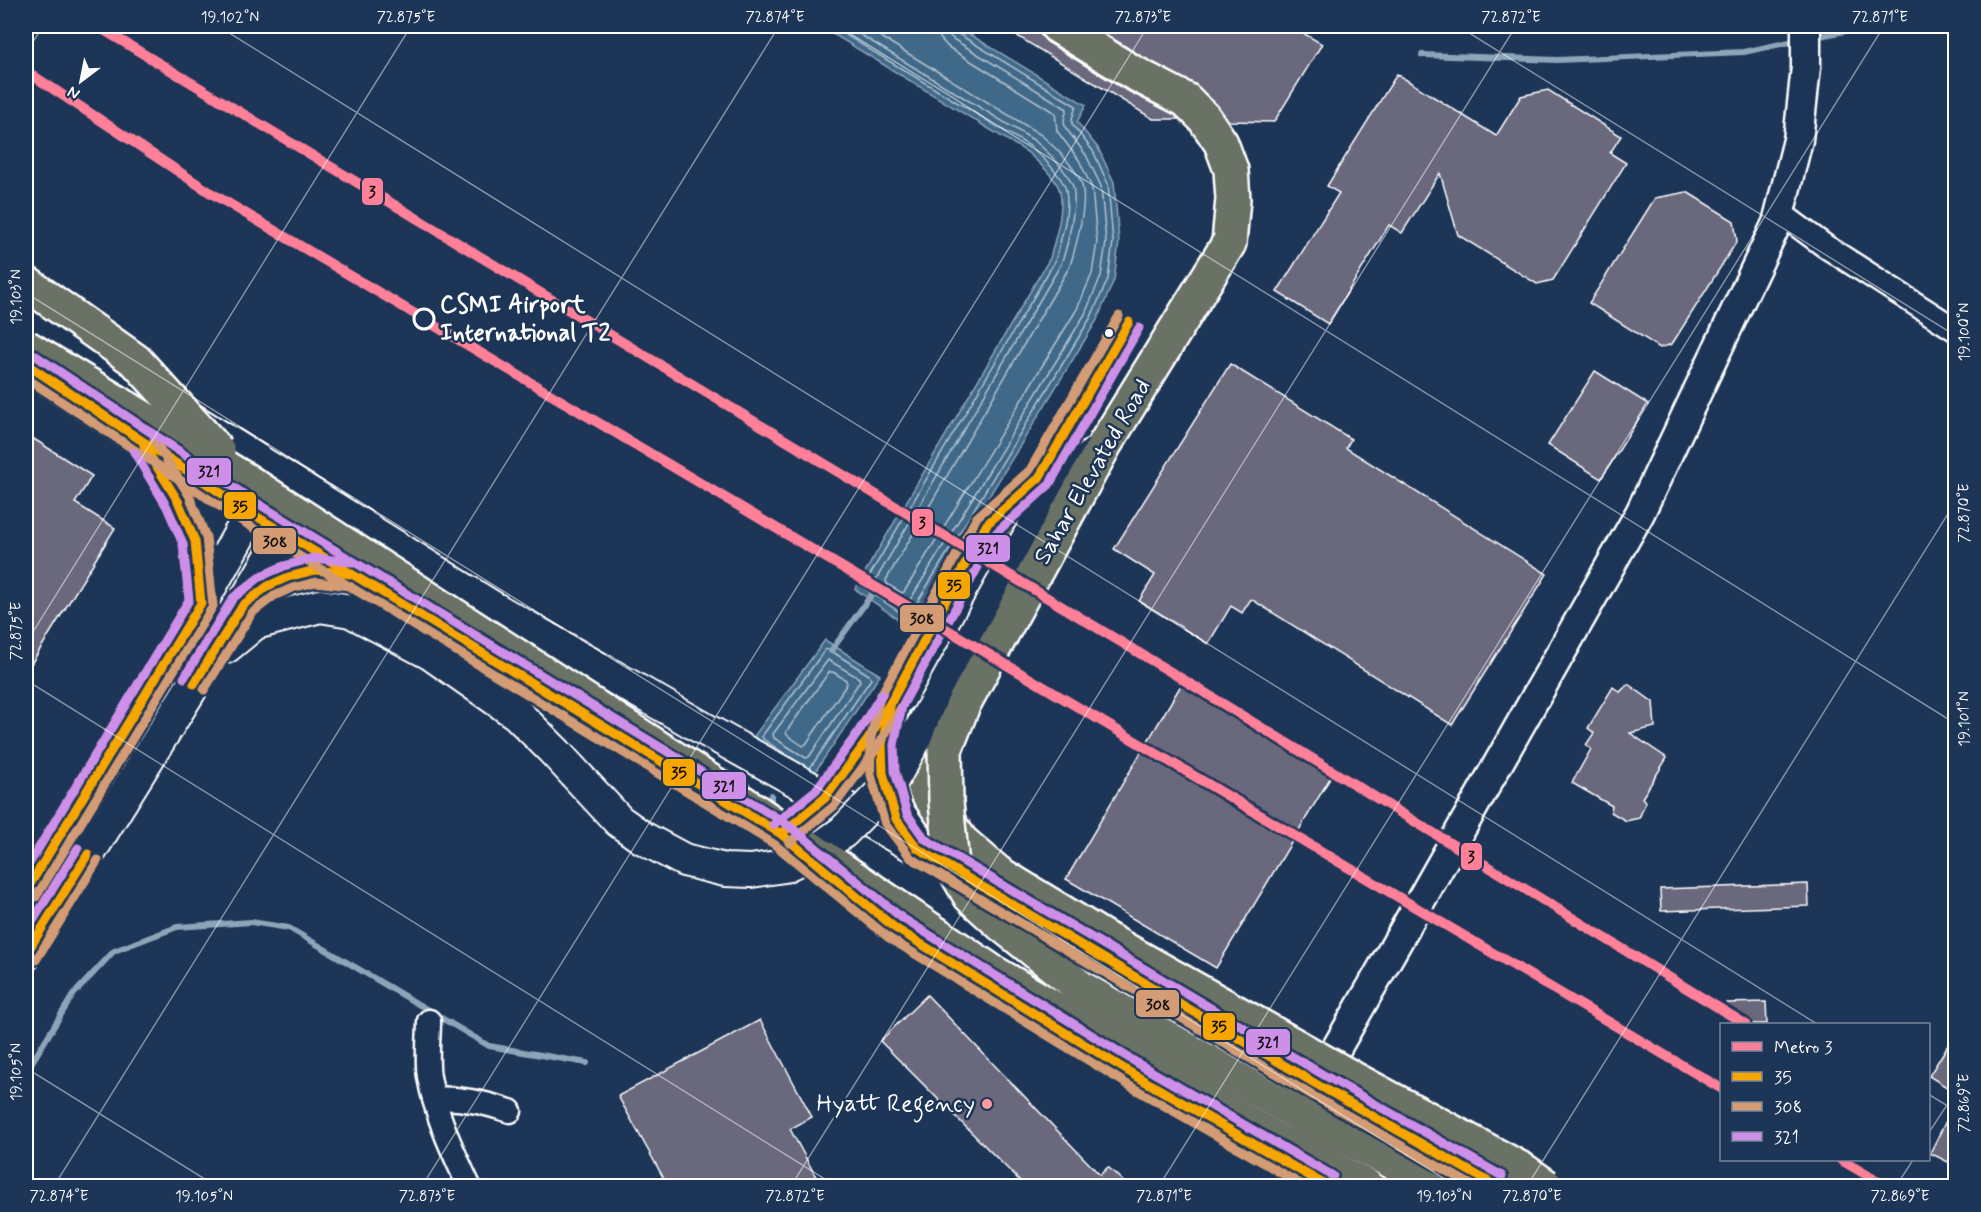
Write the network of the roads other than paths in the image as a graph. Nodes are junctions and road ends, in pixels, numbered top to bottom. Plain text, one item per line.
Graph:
1 (1057, 26) edge
2 (1806, 26) edge
3 (1779, 212) junction
4 (26, 283) edge
5 (26, 316) edge
6 (1956, 330) edge
7 (26, 347) edge
8 (26, 364) edge
9 (139, 438) junction
10 (1105, 444) junction
11 (276, 472) junction
12 (1039, 478) dead end
13 (244, 479) junction
14 (309, 493) junction
15 (251, 513) junction
16 (284, 533) junction
17 (351, 574) junction
18 (201, 603) junction
19 (243, 605) junction
20 (202, 671) junction
21 (26, 891) edge
22 (26, 954) edge
23 (429, 1021) dead end
24 (1316, 1084) junction
25 (435, 1099) junction
26 (510, 1111) dead end
27 (1271, 1154) junction
28 (470, 1186) edge
29 (1327, 1186) edge
30 (1366, 1186) edge
31 (1441, 1186) edge
32 (1496, 1186) edge
33 (1546, 1186) edge

1 - 10 main road, Sahar Elevated Road, bridge
2 - 3 street
3 - 6 street
3 - 24 street
4 - 13 main road, bridge
5 - 11 main road
7 - 13 main road, bridge
8 - 9 main road
9 - 15 main road
9 - 18 main road
10 - 20 main road, bridge
10 - 31 main road, Sahar Elevated Road, bridge
11 - 14 main road
11 - 15 main road
12 - 33 main road, bridge
13 - 30 main road, bridge
14 - 16 main road
14 - 24 main road
15 - 16 main road
15 - 18 main road
16 - 17 main road
16 - 19 main road
17 - 19 main road
17 - 27 main road
18 - 21 main road
19 - 20 main road
20 - 22 main road
23 - 25 street
24 - 27 street
24 - 32 main road
25 - 26 street
25 - 28 street
27 - 29 main road

